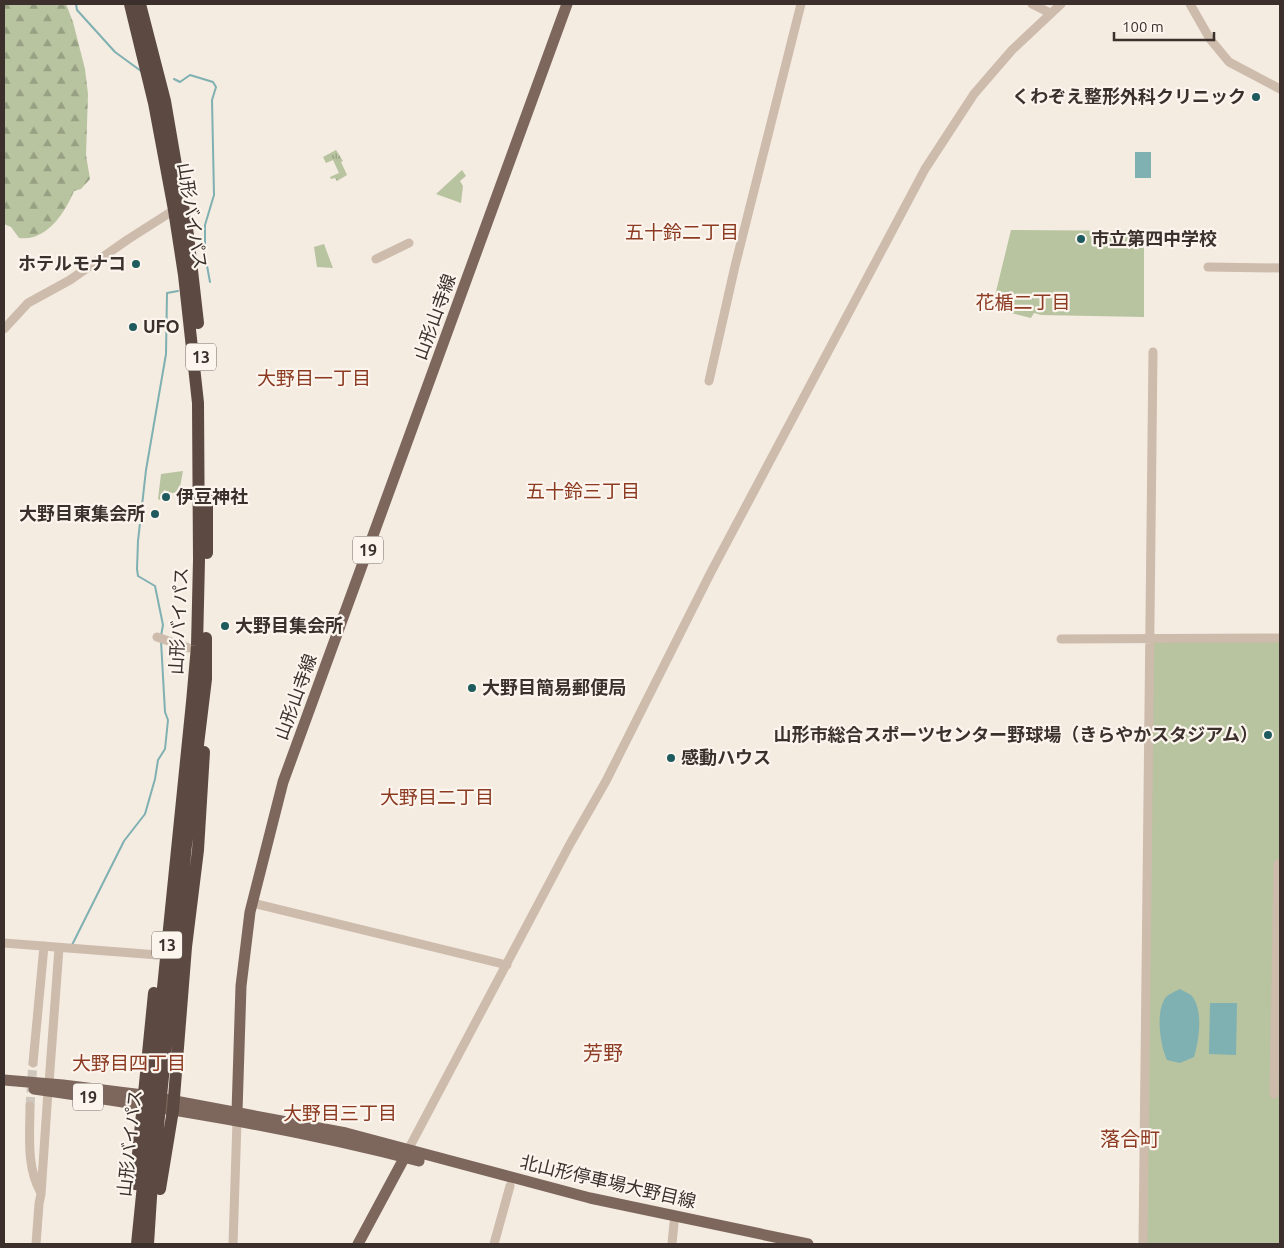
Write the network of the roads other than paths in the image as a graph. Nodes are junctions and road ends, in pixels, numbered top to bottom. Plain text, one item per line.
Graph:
1 (130, 4) edge
2 (140, 4) edge
3 (567, 4) edge
4 (801, 4) edge
5 (1032, 4) edge
6 (1061, 4) edge
7 (1190, 4) edge
8 (1050, 13) junction
9 (1280, 89) edge
10 (174, 210) junction
11 (409, 243) dead end
12 (376, 259) dead end
13 (1208, 267) dead end
14 (1280, 268) edge
15 (4, 329) edge
16 (1153, 352) dead end
17 (709, 381) dead end
18 (1150, 638) junction
19 (1280, 638) edge
20 (161, 639) dead end
21 (1061, 639) dead end
22 (193, 647) junction
23 (206, 679) junction
24 (1278, 864) dead end
25 (252, 903) junction
26 (4, 943) edge
27 (44, 946) junction
28 (59, 948) junction
29 (158, 955) junction
30 (507, 965) junction
31 (33, 1063) tunnel mouth
32 (4, 1080) edge
33 (4, 1085) edge
34 (48, 1087) junction
35 (1274, 1094) dead end
36 (142, 1100) junction
37 (173, 1105) junction
38 (30, 1106) tunnel mouth
39 (237, 1116) junction
40 (407, 1154) junction
41 (510, 1186) junction
42 (41, 1194) junction
43 (674, 1223) junction
44 (36, 1244) edge
45 (130, 1244) edge
46 (138, 1244) edge
47 (148, 1244) edge
48 (156, 1244) edge
49 (233, 1244) edge
50 (358, 1244) edge
51 (494, 1244) edge
52 (672, 1244) edge
53 (773, 1244) edge
54 (808, 1244) edge
55 (1143, 1244) edge

1 - 10 highway, 山形バイパス / 13
2 - 23 highway, 山形バイパス / 13
3 - 25 main road, 山形山寺線 / 19
4 - 17 street
5 - 8 street
6 - 8 street
7 - 9 street
8 - 30 street
10 - 15 street
10 - 22 highway, 山形バイパス / 13
11 - 12 street
13 - 14 street
16 - 18 street
18 - 19 street
18 - 21 street
18 - 55 street
20 - 22 street
22 - 29 highway
22 - 46 highway, 山形バイパス / 13
23 - 37 highway
23 - 47 highway, 山形バイパス / 13
24 - 35 street
25 - 30 street
25 - 39 main road, 山形山寺線 / 19
26 - 27 street
27 - 28 street
27 - 31 street
28 - 29 street
28 - 34 street
29 - 36 highway
30 - 40 street
32 - 34 main road, 19
33 - 34 main road, 19
34 - 36 main road, 19
34 - 42 street
36 - 37 main road, 19
36 - 45 highway
37 - 39 main road, 19
37 - 48 highway
38 - 42 street
39 - 40 main road
39 - 49 street
40 - 41 main road, 北山形停車場大野目線
40 - 50 main road
40 - 54 main road, 北山形停車場大野目線
41 - 43 main road, 北山形停車場大野目線
41 - 51 street
42 - 44 street
43 - 52 street
43 - 53 main road, 北山形停車場大野目線

